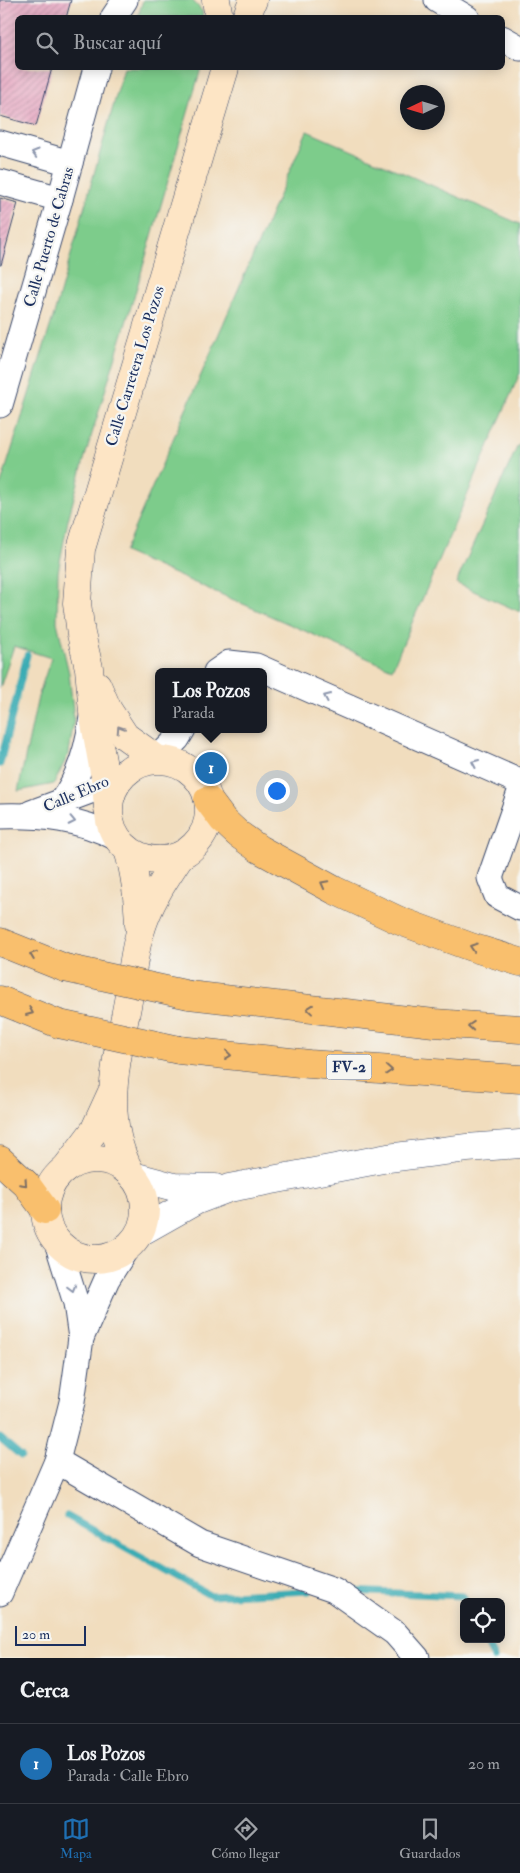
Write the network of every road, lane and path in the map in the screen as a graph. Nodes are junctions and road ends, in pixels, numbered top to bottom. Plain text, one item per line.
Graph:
1 (116, 0) edge
2 (125, 0) edge
3 (216, 0) edge
4 (253, 0) edge
5 (437, 0) edge
6 (113, 15) edge
7 (114, 15) edge
8 (218, 15) edge
9 (247, 15) edge
10 (462, 15) edge
11 (505, 40) edge
12 (520, 48) edge
13 (95, 70) edge
14 (224, 70) edge
15 (0, 143) edge
16 (70, 163) junction
17 (0, 182) edge
18 (60, 199) junction
19 (0, 405) edge
20 (89, 668) junction
21 (222, 668) edge
22 (261, 668) edge
23 (267, 671) edge
24 (93, 712) junction
25 (181, 733) edge
26 (157, 760) junction
27 (520, 782) edge
28 (114, 787) junction
29 (520, 792) edge
30 (208, 800) junction
31 (61, 802) junction
32 (12, 815) edge
33 (122, 844) junction
34 (180, 856) junction
35 (520, 908) edge
36 (139, 934) junction
37 (0, 942) edge
38 (520, 962) edge
39 (0, 1000) edge
40 (520, 1029) edge
41 (520, 1079) edge
42 (112, 1090) junction
43 (520, 1144) edge
44 (0, 1160) edge
45 (66, 1168) junction
46 (132, 1174) junction
47 (229, 1188) junction
48 (45, 1210) junction
49 (133, 1241) junction
50 (57, 1242) junction
51 (81, 1338) junction
52 (57, 1461) junction
53 (0, 1592) edge
54 (417, 1658) edge

1 - 6 street
2 - 7 street
3 - 8 main road
4 - 9 main road
5 - 10 street
11 - 12 street
13 - 16 street, Calle Puerto de Cabras
14 - 20 main road, Calle Carretera Los Pozos
16 -> 15 street
16 - 18 street, Calle Puerto de Cabras
17 - 18 street
18 - 19 street, Calle Puerto de Cabras
20 - 24 main road
26 -> 20 main road
22 -> 21 street
27 -> 23 street
24 - 28 main road
24 - 31 street
25 - 26 street
26 - 28 main road
26 - 30 main road
28 - 31 street, Calle Ebro
28 - 33 main road
29 - 35 street
30 - 34 main road
38 -> 30 highway
31 - 32 street, Calle Ebro
32 -> 33 street, Calle Ebro
33 - 34 main road
33 - 36 main road
34 - 36 main road
36 - 42 main road
40 -> 37 highway, bridge
39 -> 41 highway, FV-2, bridge
42 - 45 main road
42 - 46 main road
43 - 47 street
44 -> 48 highway
45 - 46 main road
45 - 48 main road
46 - 47 street
46 - 49 main road
47 - 49 street
48 - 50 main road
49 - 50 main road
49 - 51 street
50 -> 51 street
51 - 52 street
52 - 53 street
52 - 54 street

